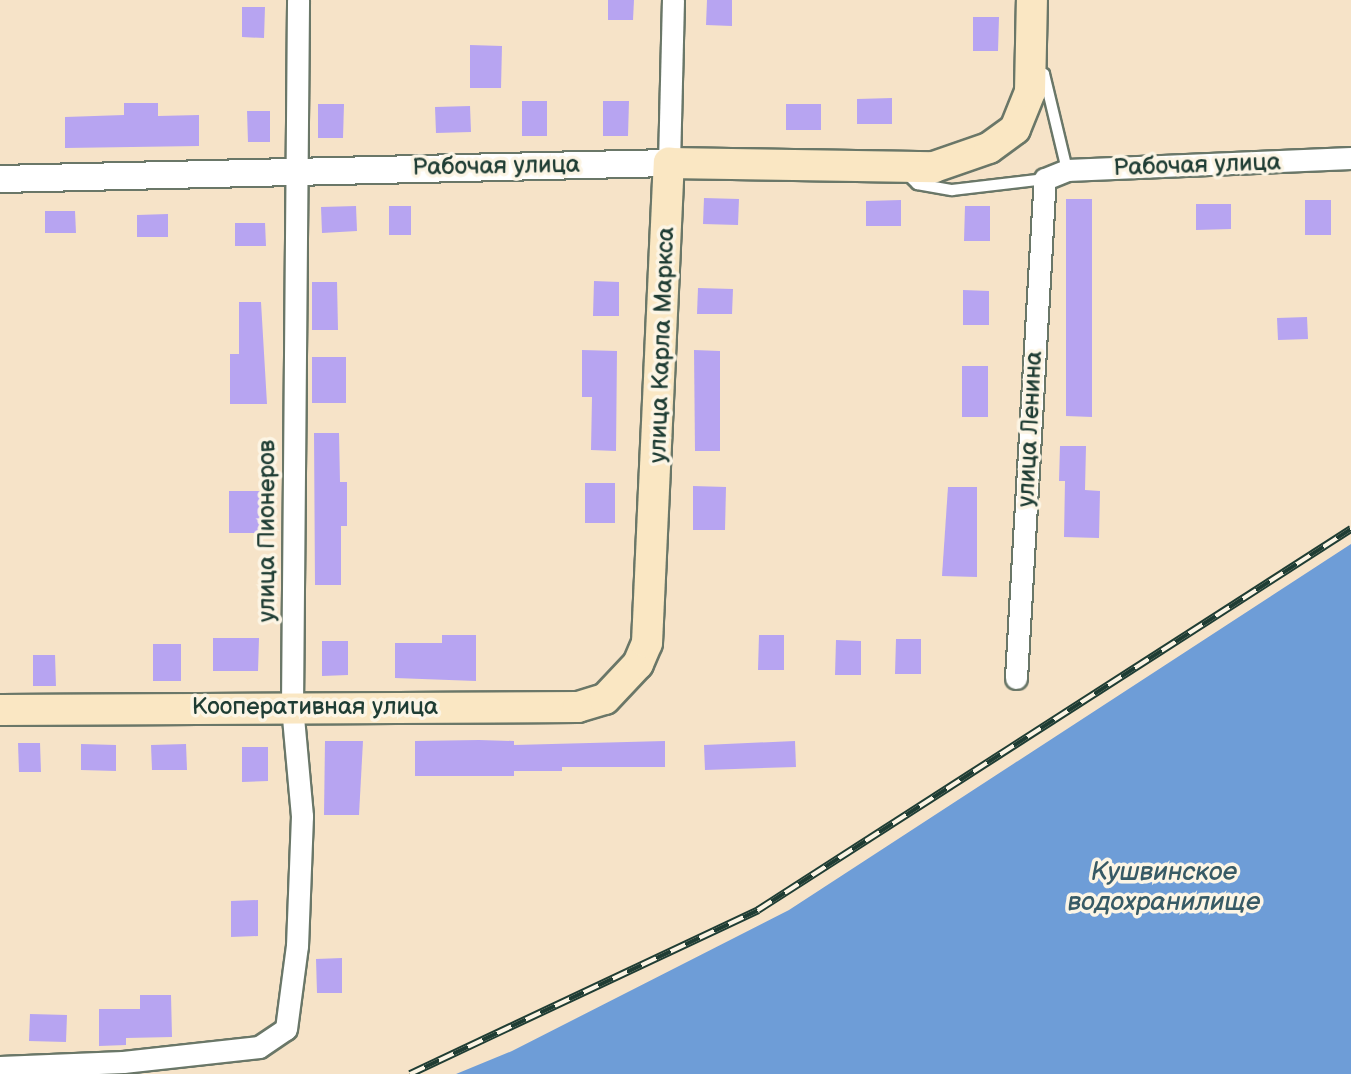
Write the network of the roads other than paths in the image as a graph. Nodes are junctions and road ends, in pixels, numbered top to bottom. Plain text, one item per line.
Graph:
1 (298, 0) edge
2 (673, 0) edge
3 (1032, 0) edge
4 (1030, 73) junction
5 (1351, 158) edge
6 (669, 163) junction
7 (898, 167) junction
8 (296, 169) junction
9 (1067, 170) junction
10 (0, 179) edge
11 (1045, 179) junction
12 (1016, 678) dead end
13 (624, 683) joint
14 (292, 706) junction
15 (0, 710) edge
16 (0, 1067) edge

1 - 8 street, улица Пионеров
2 - 6 street, улица Карла Маркса
3 - 4 main road
4 - 7 main road, Рабочая улица
4 - 9 lane
5 - 9 street, Рабочая улица
6 - 7 main road, Рабочая улица
6 - 8 street, Рабочая улица
6 - 13 main road, улица Карла Маркса
7 - 11 lane
8 - 10 street, Рабочая улица
8 - 14 street, улица Пионеров
9 - 11 street, Рабочая улица
11 - 12 street, улица Ленина
13 - 14 main road, Кооперативная улица
14 - 15 main road, Кооперативная улица
14 - 16 street, улица Пионеров

